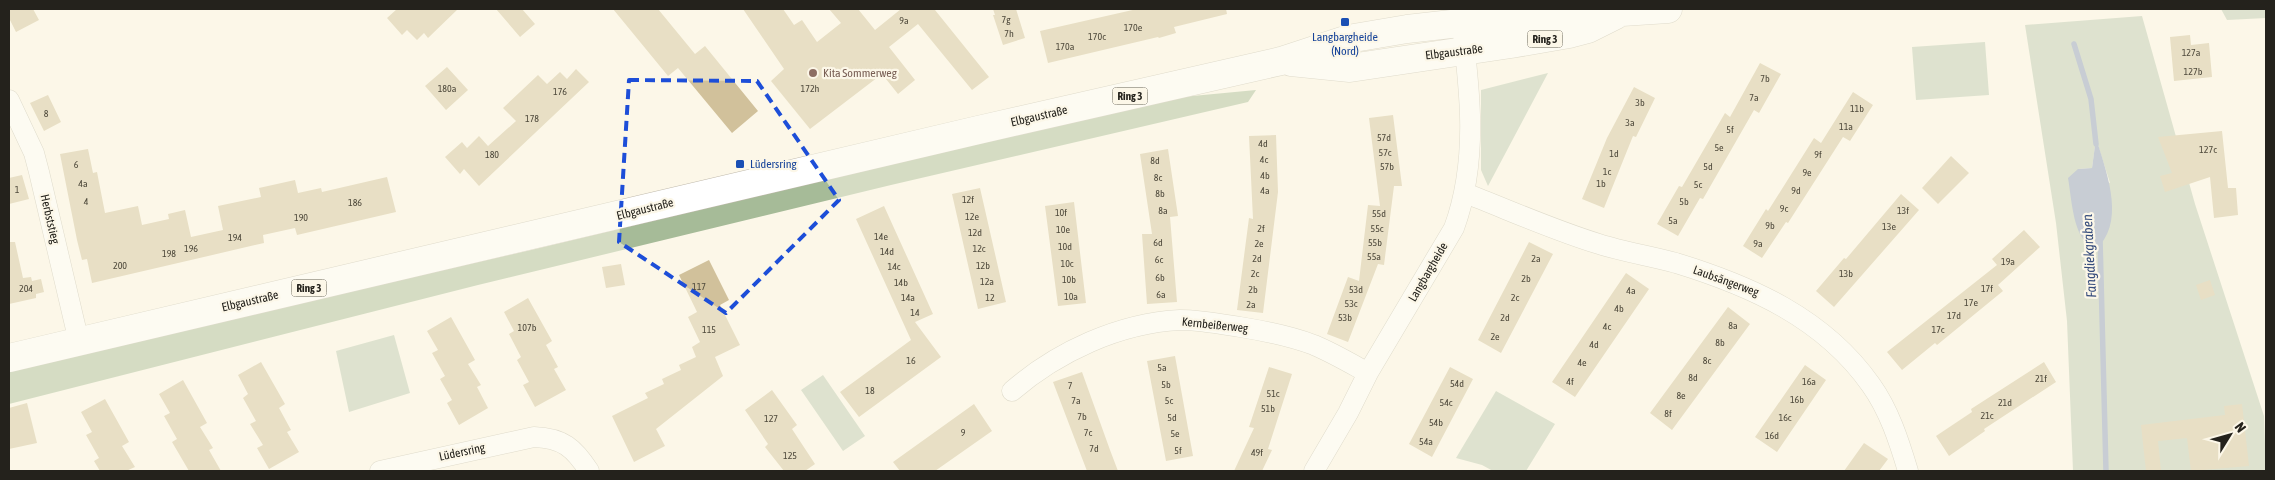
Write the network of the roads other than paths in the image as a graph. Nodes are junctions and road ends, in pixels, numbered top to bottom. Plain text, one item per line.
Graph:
1 (1668, 9) edge
2 (1622, 12) junction
3 (1461, 16) edge
4 (1465, 51) junction
5 (1281, 62) junction
6 (9, 100) edge
7 (1465, 193) junction
8 (79, 342) junction
9 (9, 358) edge
10 (1368, 372) junction
11 (1012, 391) dead end
12 (380, 471) edge
13 (589, 471) edge
14 (1314, 471) edge
15 (1908, 471) edge

1 - 2 main road, Elbgaustraße / Ring 3
2 - 3 main road, Elbgaustraße / Ring 3
2 - 4 main road, Elbgaustraße / Ring 3
3 - 4 street, Langbargheide
3 - 5 main road, Elbgaustraße / Ring 3
4 - 5 main road, Elbgaustraße / Ring 3
4 - 7 street, Langbargheide
5 - 8 main road, Elbgaustraße / Ring 3
6 - 8 street, Herbststieg
7 - 10 street, Langbargheide
7 - 15 street, Laubsängerweg
8 - 9 main road, Elbgaustraße / Ring 3
10 - 11 street, Kernbeißerweg
10 - 14 street, Langbargheide
12 - 13 street, Lüdersring

